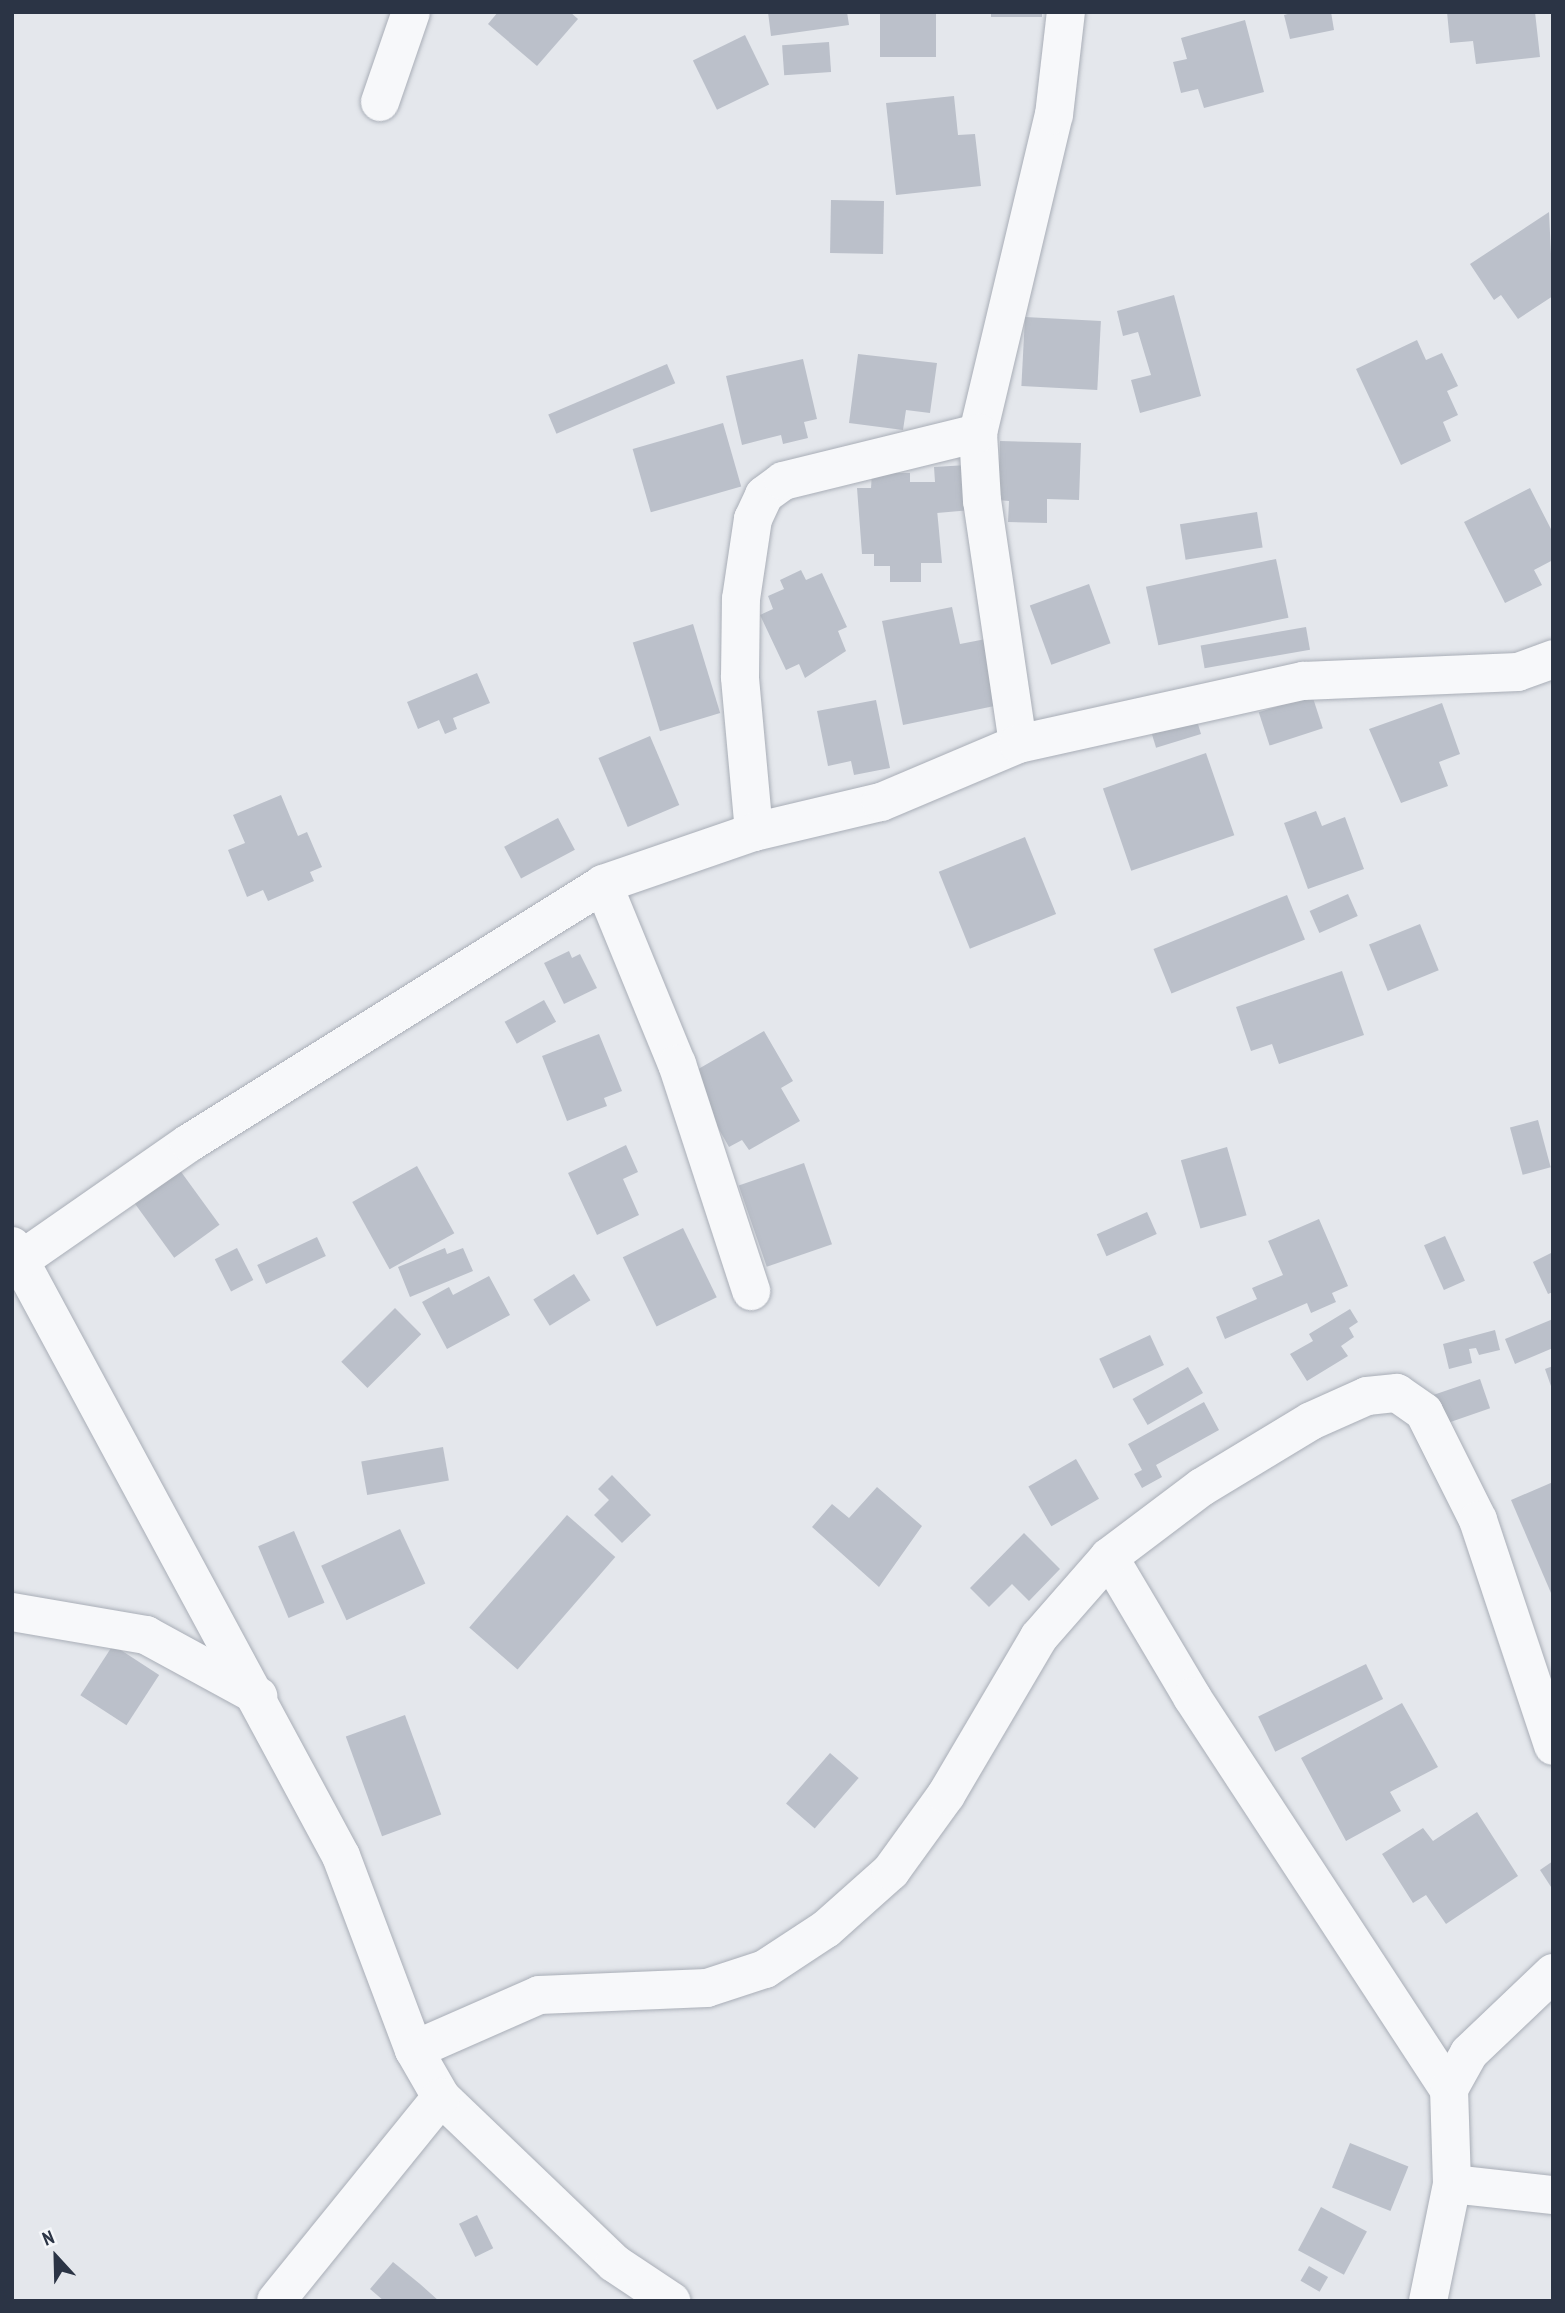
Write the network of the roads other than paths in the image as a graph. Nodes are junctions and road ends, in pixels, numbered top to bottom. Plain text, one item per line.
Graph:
1 (411, 12) edge
2 (1066, 12) edge
3 (380, 102) dead end
4 (978, 433) junction
5 (1553, 659) edge
6 (1018, 744) junction
7 (754, 832) junction
8 (603, 884) junction
9 (17, 1253) edge
10 (751, 1291) dead end
11 (1109, 1557) junction
12 (12, 1612) edge
13 (258, 1696) junction
14 (1553, 1746) edge
15 (1553, 1973) edge
16 (414, 2050) junction
17 (1449, 2088) junction
18 (441, 2097) junction
19 (1452, 2185) junction
20 (1553, 2195) edge
21 (276, 2301) edge
22 (671, 2301) edge
23 (1428, 2301) edge

1 - 3 street
2 - 4 street
4 - 6 street
4 - 7 street
5 - 6 street
6 - 7 street
7 - 8 street
8 - 9 street
8 - 10 street
9 - 13 street
11 - 14 street
11 - 16 street
11 - 17 street
12 - 13 street
13 - 16 street
15 - 17 street
16 - 18 street
17 - 19 street
18 - 21 street
18 - 22 street
19 - 20 street
19 - 23 street

